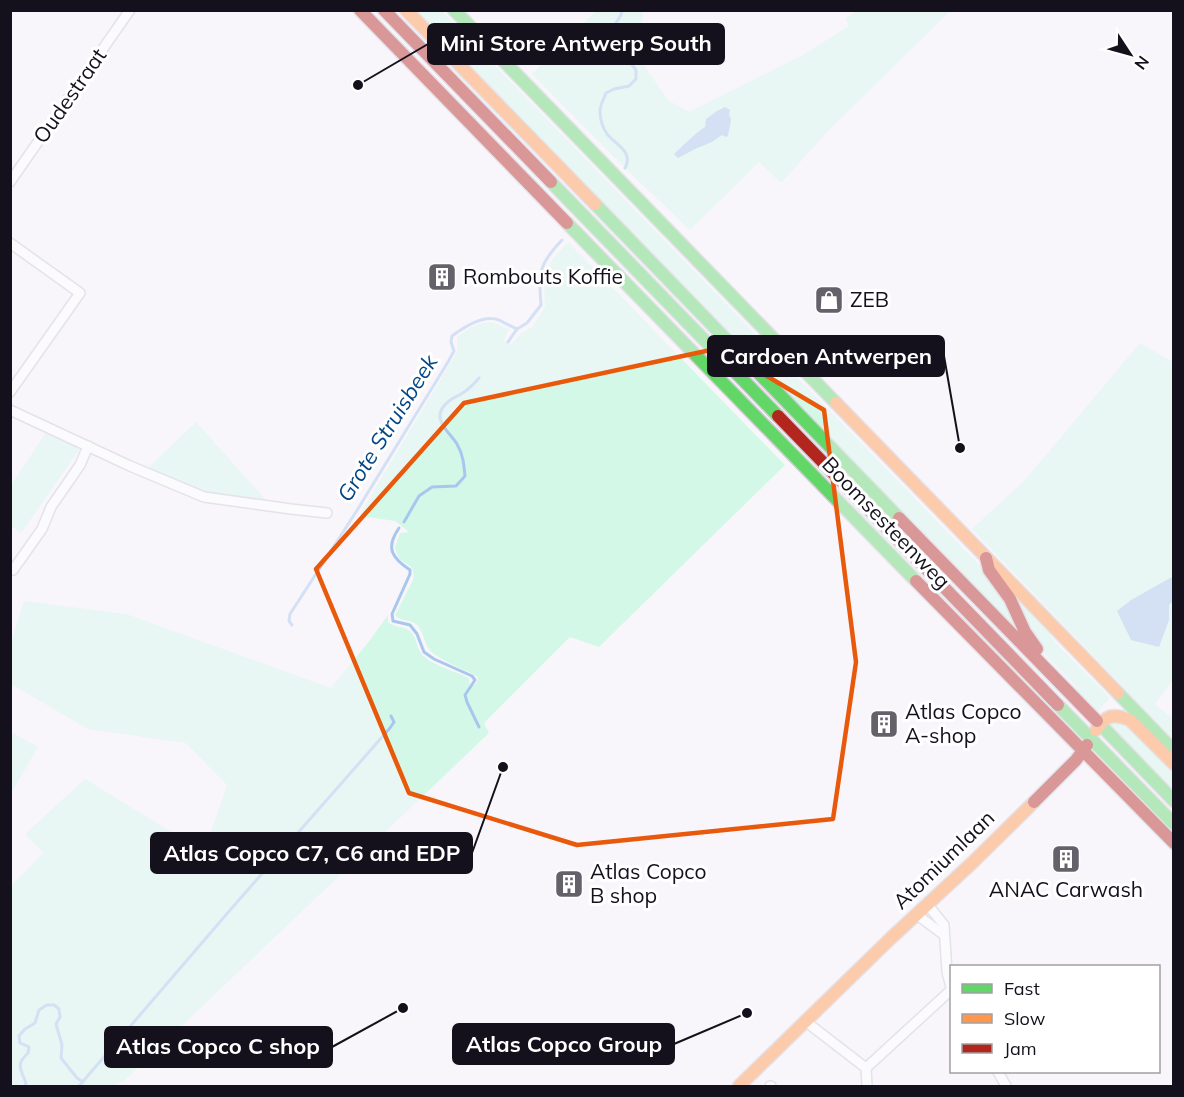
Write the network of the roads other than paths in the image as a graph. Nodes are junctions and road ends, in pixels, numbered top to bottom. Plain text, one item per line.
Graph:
1 (130, 10) edge
2 (360, 10) edge
3 (384, 10) edge
4 (406, 10) edge
5 (454, 10) edge
6 (10, 182) edge
7 (10, 243) edge
8 (10, 392) edge
9 (10, 410) edge
10 (88, 446) junction
11 (327, 513) dead end
12 (986, 558) junction
13 (13, 570) dead end
14 (1046, 668) junction
15 (1099, 724) junction
16 (1091, 739) junction
17 (1083, 752) junction
18 (1173, 752) edge
19 (1173, 764) edge
20 (1173, 801) edge
21 (1173, 824) edge
22 (1173, 843) edge
23 (927, 904) junction
24 (916, 914) junction
25 (944, 935) junction
26 (950, 986) edge
27 (950, 992) edge
28 (805, 1022) junction
29 (866, 1068) junction
30 (739, 1086) edge
31 (867, 1086) edge

1 - 6 street, Oudestraat
2 - 17 main road, Boomsesteenweg
3 - 16 main road
4 - 14 main road
5 - 12 main road
7 - 8 street
9 - 10 street
10 - 11 street
10 - 13 street
12 - 14 main road
12 - 18 main road
14 - 15 main road
15 - 16 main road, Atomiumlaan
15 - 19 main road
15 - 20 main road
16 - 17 main road, Atomiumlaan
16 - 21 main road
17 - 22 main road, Boomsesteenweg
17 - 23 main road, Atomiumlaan
23 - 24 main road, Atomiumlaan
23 - 25 street
24 - 25 street
24 - 28 main road, Atomiumlaan
25 - 26 street
27 - 29 street
28 - 29 street
28 - 30 main road, Atomiumlaan
29 - 31 street

